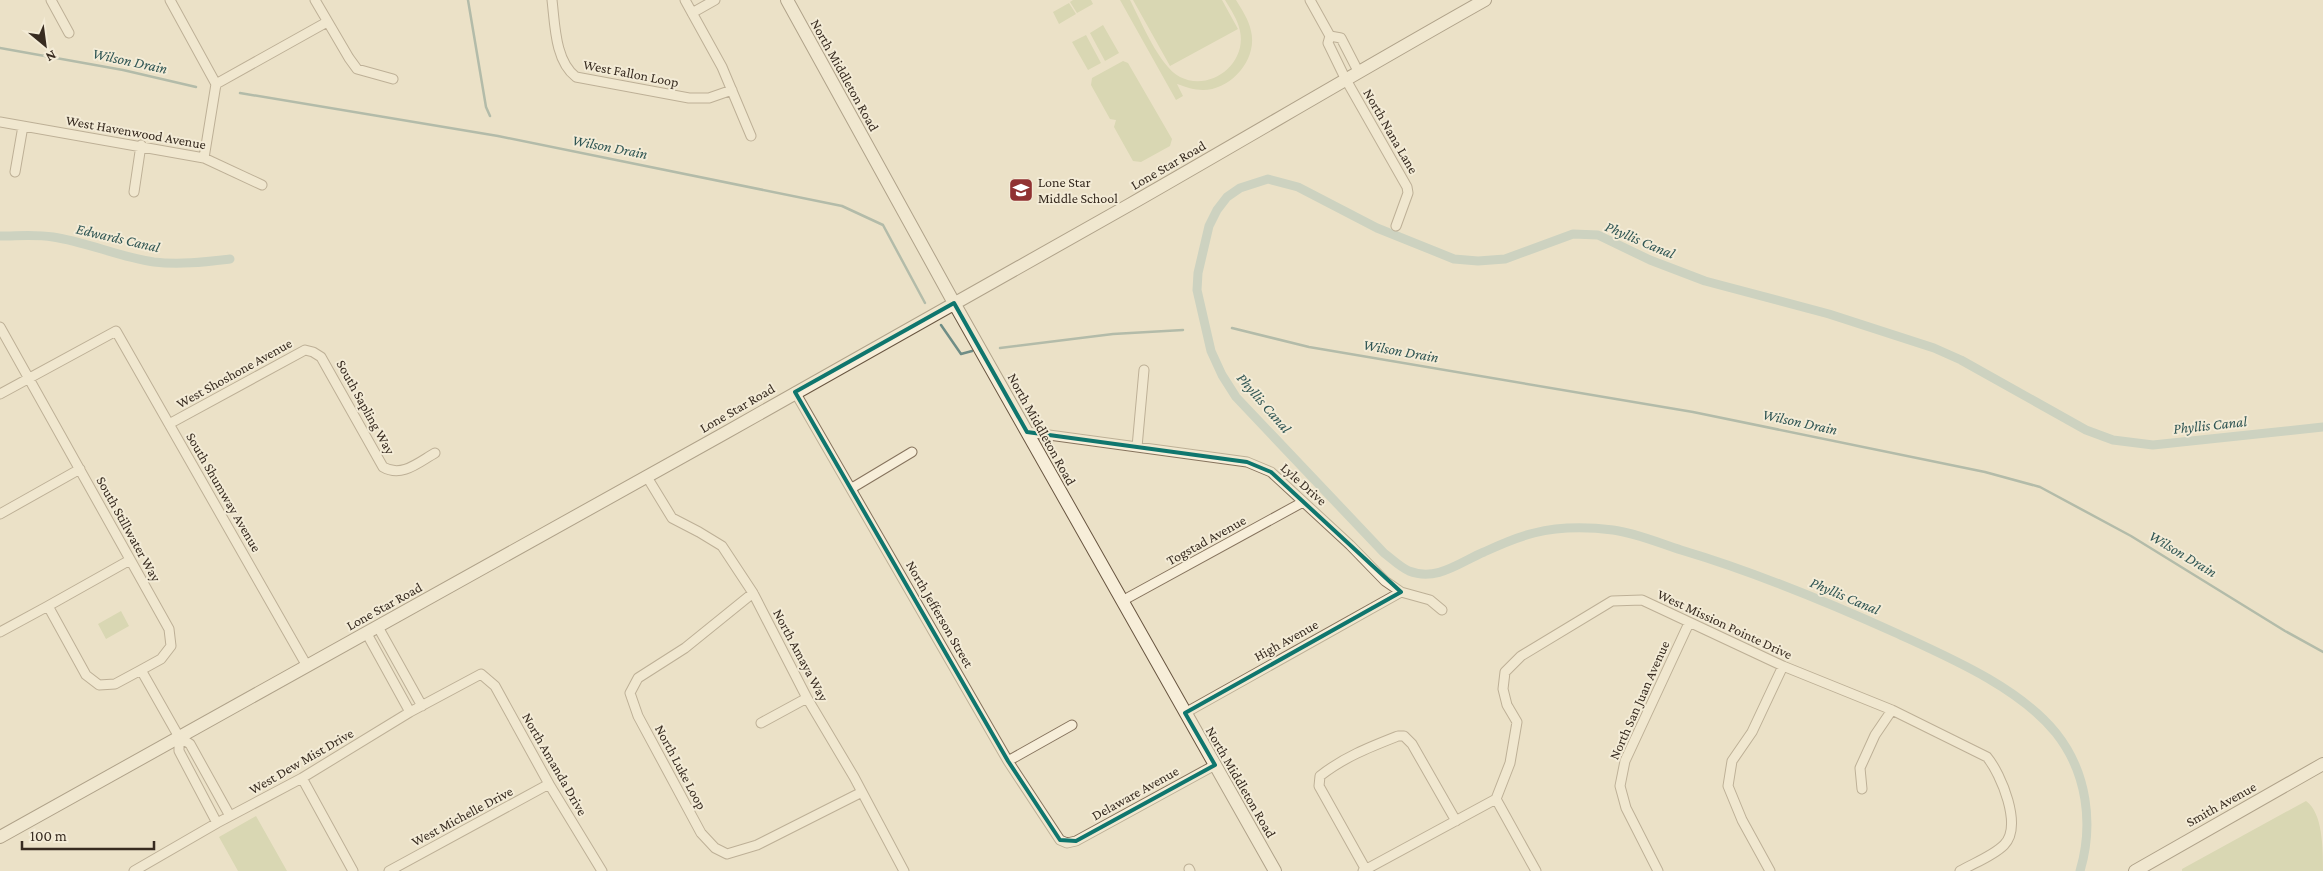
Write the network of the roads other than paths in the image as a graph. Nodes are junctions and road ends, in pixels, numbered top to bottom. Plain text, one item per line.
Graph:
1 (51, 0) edge
2 (170, 0) edge
3 (315, 0) edge
4 (552, 0) edge
5 (685, 0) edge
6 (715, 0) edge
7 (786, 0) edge
8 (1310, 0) edge
9 (1485, 0) edge
10 (692, 13) junction
11 (327, 22) junction
12 (69, 33) dead end
13 (1330, 36) junction
14 (1358, 71) junction
15 (1345, 78) junction
16 (393, 79) dead end
17 (216, 84) junction
18 (732, 90) junction
19 (0, 122) edge
20 (22, 126) junction
21 (751, 136) dead end
22 (141, 146) junction
23 (204, 158) junction
24 (15, 172) dead end
25 (262, 185) dead end
26 (134, 192) dead end
27 (1396, 226) dead end
28 (954, 303) junction
29 (0, 327) edge
30 (313, 352) joint
31 (1144, 370) dead end
32 (29, 378) junction
33 (795, 392) junction
34 (0, 394) edge
35 (169, 424) junction
36 (1027, 432) junction
37 (1137, 447) junction
38 (912, 452) dead end
39 (436, 453) dead end
40 (80, 470) junction
41 (647, 477) junction
42 (852, 488) junction
43 (1302, 502) junction
44 (0, 514) edge
45 (130, 560) junction
46 (1400, 592) junction
47 (753, 593) junction
48 (1122, 602) junction
49 (48, 606) junction
50 (1442, 610) dead end
51 (1688, 623) junction
52 (372, 631) junction
53 (0, 632) edge
54 (307, 666) junction
55 (1782, 666) junction
56 (141, 670) junction
57 (481, 674) joint
58 (807, 698) junction
59 (422, 706) junction
60 (1892, 710) junction
61 (410, 712) junction
62 (1185, 713) junction
63 (761, 723) dead end
64 (1072, 725) dead end
65 (179, 737) junction
66 (1008, 761) junction
67 (2323, 764) edge
68 (1215, 765) junction
69 (302, 778) junction
70 (549, 784) junction
71 (1862, 789) dead end
72 (862, 792) junction
73 (1496, 799) junction
74 (230, 816) junction
75 (1456, 821) junction
76 (217, 823) junction
77 (0, 837) edge
78 (1067, 843) joint
79 (1364, 870) edge
80 (134, 871) edge
81 (353, 871) edge
82 (389, 871) edge
83 (602, 871) edge
84 (904, 871) edge
85 (1275, 871) edge
86 (1536, 871) edge
87 (1658, 871) edge
88 (1770, 871) edge
89 (1960, 871) edge
90 (2135, 871) edge

1 - 12 street
2 - 17 street
3 - 11 street
4 - 18 street, West Fallon Loop
5 - 10 street
6 - 10 street
7 - 28 main road, North Middleton Road
8 - 13 street
9 - 14 main road, Lone Star Road
10 - 18 street
11 - 16 street
11 - 17 street
13 - 14 street
13 - 15 street, North Nana Lane
14 - 15 main road, Lone Star Road
15 - 27 street, North Nana Lane
15 - 28 main road, Lone Star Road
17 - 23 street
18 - 21 street
19 - 20 street, West Havenwood Avenue
20 - 22 street, West Havenwood Avenue
20 - 24 street
22 - 23 street, West Havenwood Avenue
22 - 26 street
23 - 25 street, West Havenwood Avenue
28 - 33 main road, Lone Star Road
28 - 36 main road, North Middleton Road
29 - 32 street, South Stillwater Way
30 - 35 street, West Shoshone Avenue
30 - 39 street, South Sapling Way
31 - 37 street
32 - 34 street
32 - 35 street, South Shumway Avenue
32 - 40 street, South Stillwater Way
33 - 41 main road, Lone Star Road
33 - 42 street, North Jefferson Street
35 - 54 street, South Shumway Avenue
36 - 37 street, Lyle Drive
36 - 48 main road, North Middleton Road
37 - 43 street, Lyle Drive
38 - 42 street
40 - 44 street
40 - 45 street, South Stillwater Way
41 - 47 street, North Amaya Way
41 - 52 main road, Lone Star Road
42 - 66 street, North Jefferson Street
43 - 46 street, Lyle Drive
43 - 48 street, Togstad Avenue
45 - 49 street
45 - 56 street, South Stillwater Way
46 - 50 street, Lyle Drive
46 - 62 street, High Avenue
47 - 58 street, North Amaya Way
47 - 72 street, North Luke Loop
48 - 62 main road, North Middleton Road
49 - 53 street
49 - 56 street, South Stillwater Way
51 - 55 street, West Mission Pointe Drive
51 - 73 street, West Mission Pointe Drive
51 - 87 street, North San Juan Avenue
52 - 54 main road, Lone Star Road
52 - 59 street
52 - 61 street
54 - 65 main road, Lone Star Road
55 - 60 street, West Mission Pointe Drive
55 - 88 street
56 - 65 street
57 - 59 street, West Dew Mist Drive
57 - 70 street, North Amanda Drive
58 - 63 street
58 - 72 street, North Amaya Way
59 - 61 street, West Dew Mist Drive
60 - 71 street
60 - 89 street, West Mission Pointe Drive
61 - 69 street, West Dew Mist Drive
62 - 68 main road, North Middleton Road
64 - 66 street
65 - 74 street
65 - 76 street
65 - 77 main road, Lone Star Road
66 - 78 street, North Jefferson Street
67 - 90 main road, Smith Avenue
68 - 78 street, Delaware Avenue
68 - 85 main road, North Middleton Road
69 - 74 street, West Dew Mist Drive
69 - 81 street
70 - 82 street, West Michelle Drive
70 - 83 street, North Amanda Drive
72 - 84 street, North Amaya Way
73 - 75 street
73 - 86 street
74 - 76 street, West Dew Mist Drive
75 - 79 street
75 - 79 street
76 - 80 street, West Dew Mist Drive

